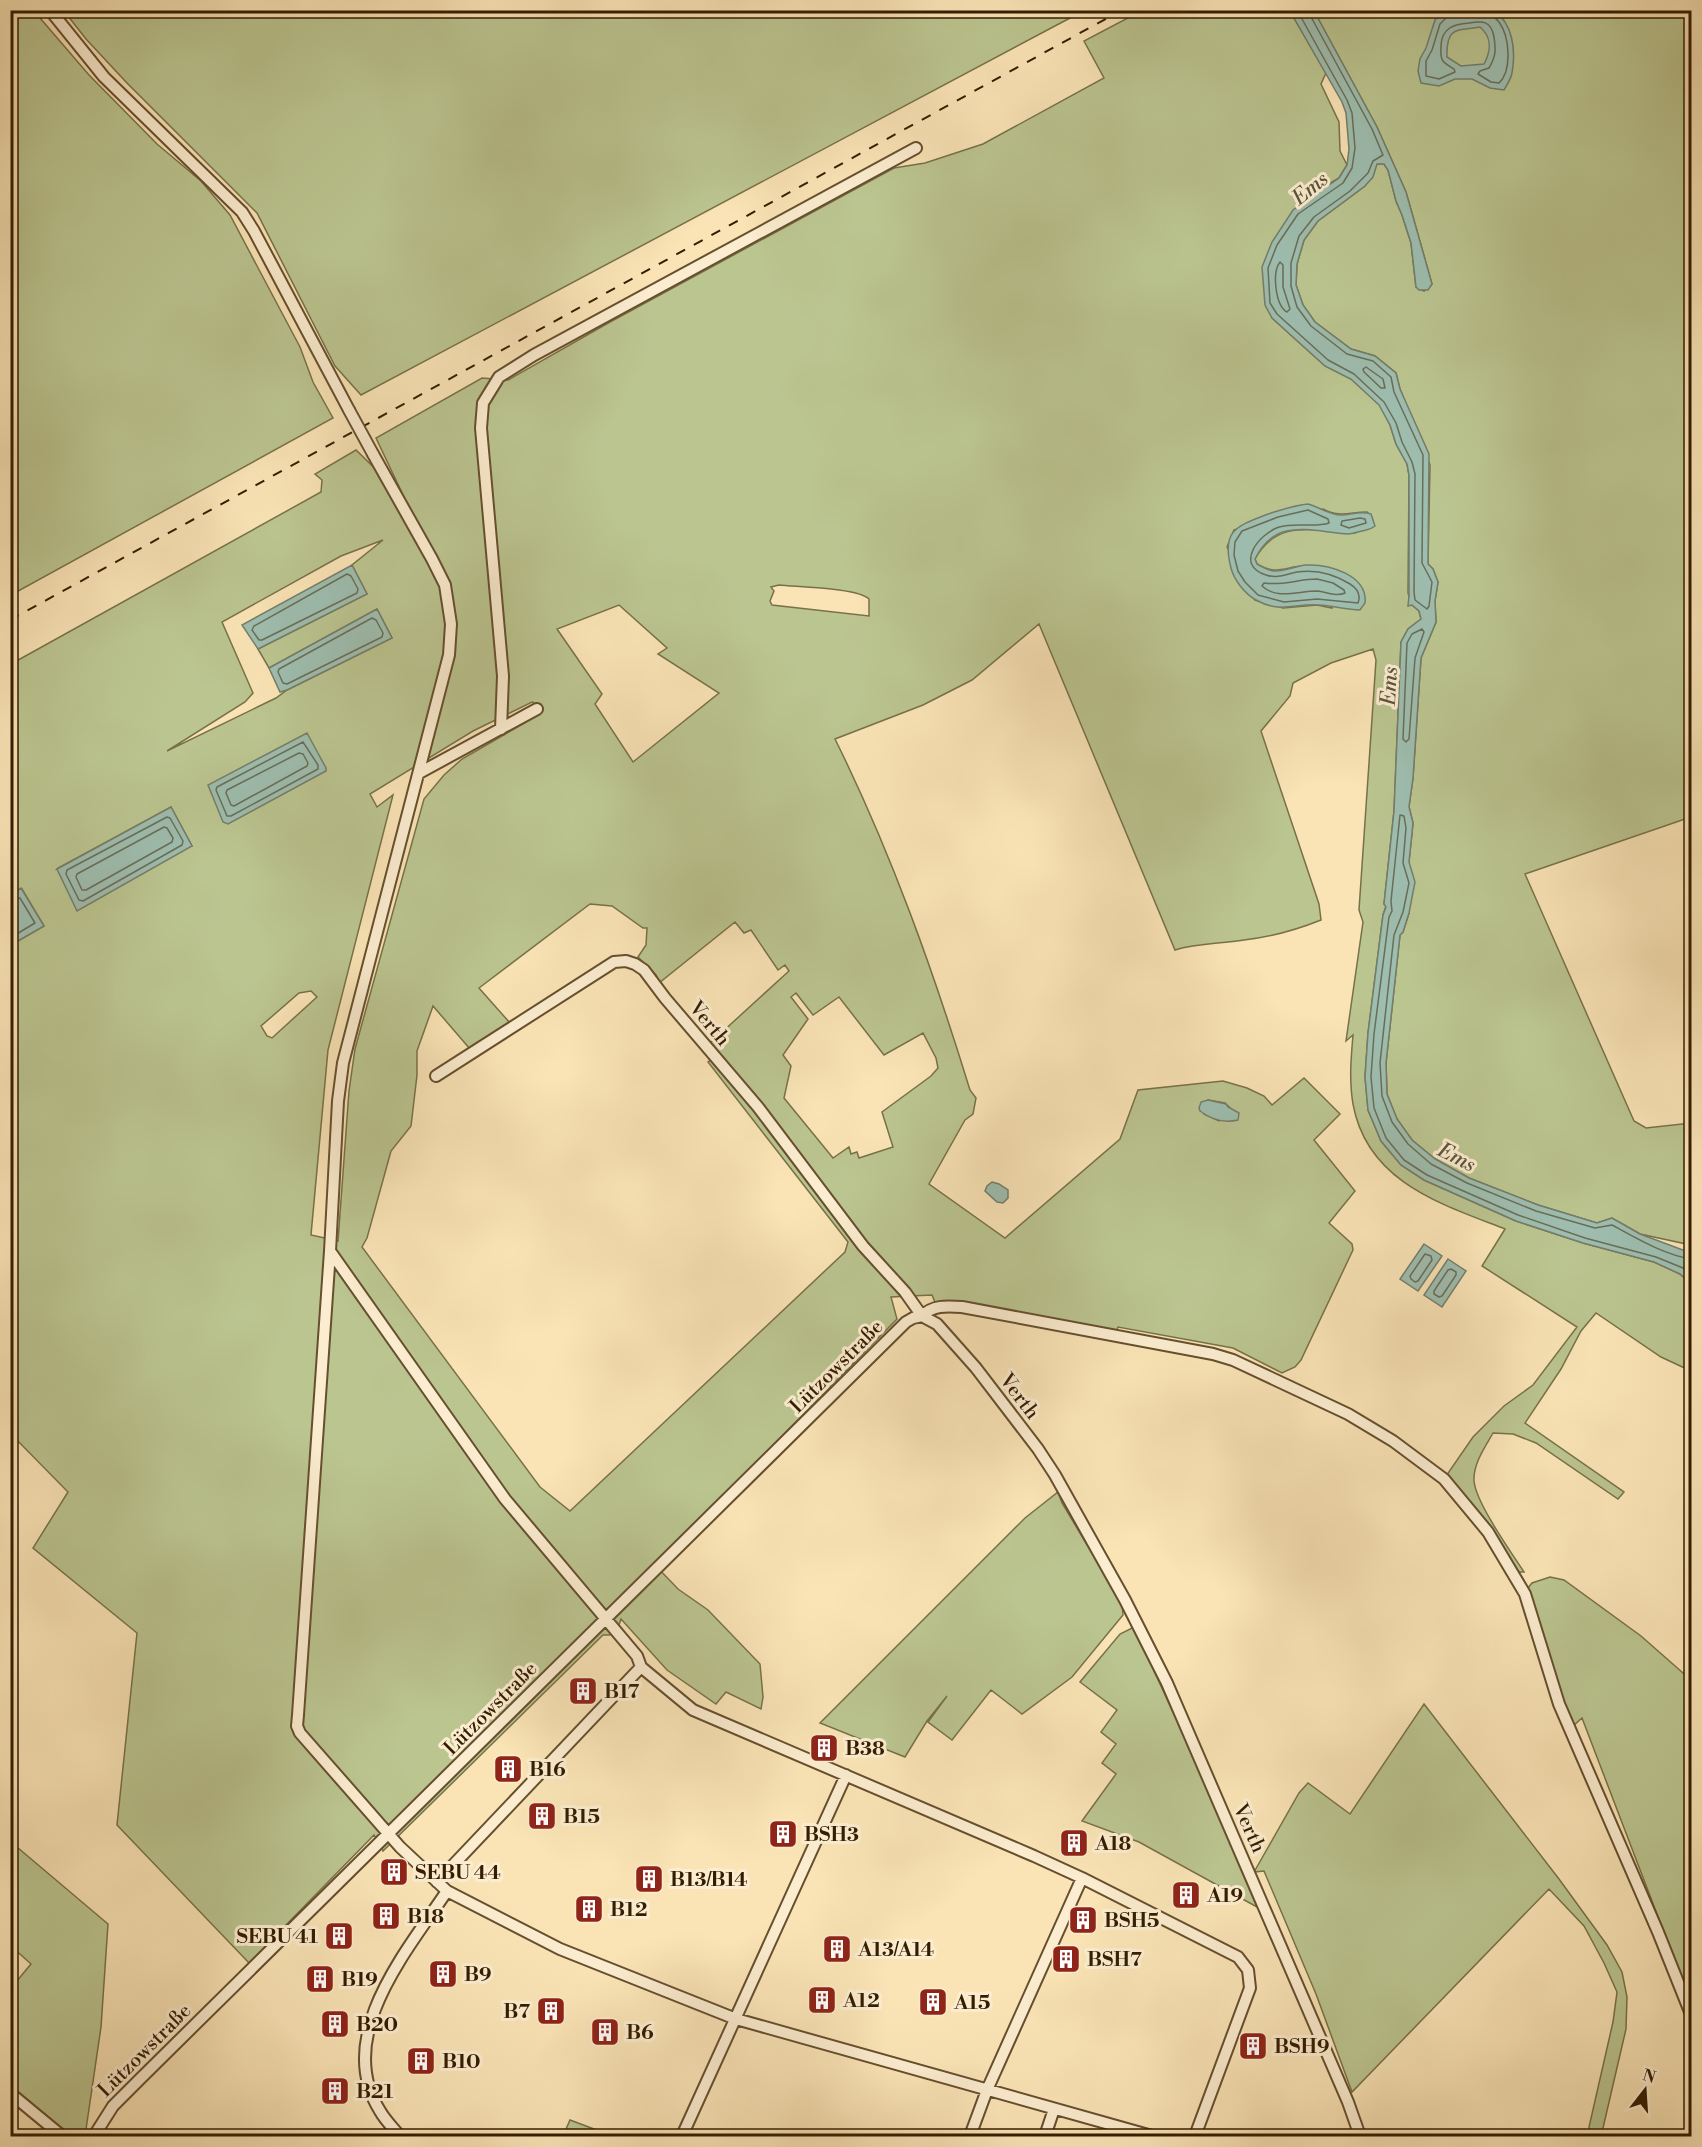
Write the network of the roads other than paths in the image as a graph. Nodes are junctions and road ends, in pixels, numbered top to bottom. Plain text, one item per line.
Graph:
1 (50, 10) edge
2 (916, 148) dead end
3 (537, 709) dead end
4 (501, 729) junction
5 (419, 772) junction
6 (436, 1076) dead end
7 (330, 1251) junction
8 (922, 1316) junction
9 (605, 1619) junction
10 (641, 1667) junction
11 (846, 1775) junction
12 (388, 1835) junction
13 (1082, 1878) junction
14 (437, 1882) junction
15 (447, 1891) junction
16 (1692, 2018) edge
17 (736, 2019) junction
18 (987, 2090) junction
19 (10, 2093) edge
20 (1054, 2109) junction
21 (62, 2136) edge
22 (94, 2136) edge
23 (400, 2136) edge
24 (682, 2136) edge
25 (970, 2136) edge
26 (1045, 2136) edge
27 (1152, 2136) edge
28 (1195, 2136) edge
29 (1360, 2136) edge

1 - 5 street, bridge
2 - 4 street
3 - 4 street
4 - 5 street
5 - 7 street
6 - 8 street, Verth
7 - 9 street
7 - 12 street
8 - 9 street, Lützowstraße
8 - 16 street, Lützowstraße
8 - 29 street, Verth
9 - 10 street
9 - 12 street, Lützowstraße
10 - 11 street
10 - 14 street
11 - 13 street
11 - 17 street
12 - 14 street
12 - 22 street, Lützowstraße
13 - 18 street
13 - 28 street
14 - 15 street
15 - 17 street
15 - 23 street
17 - 18 street
17 - 24 street
18 - 20 street
18 - 25 street
19 - 21 street
20 - 26 street
20 - 27 street

